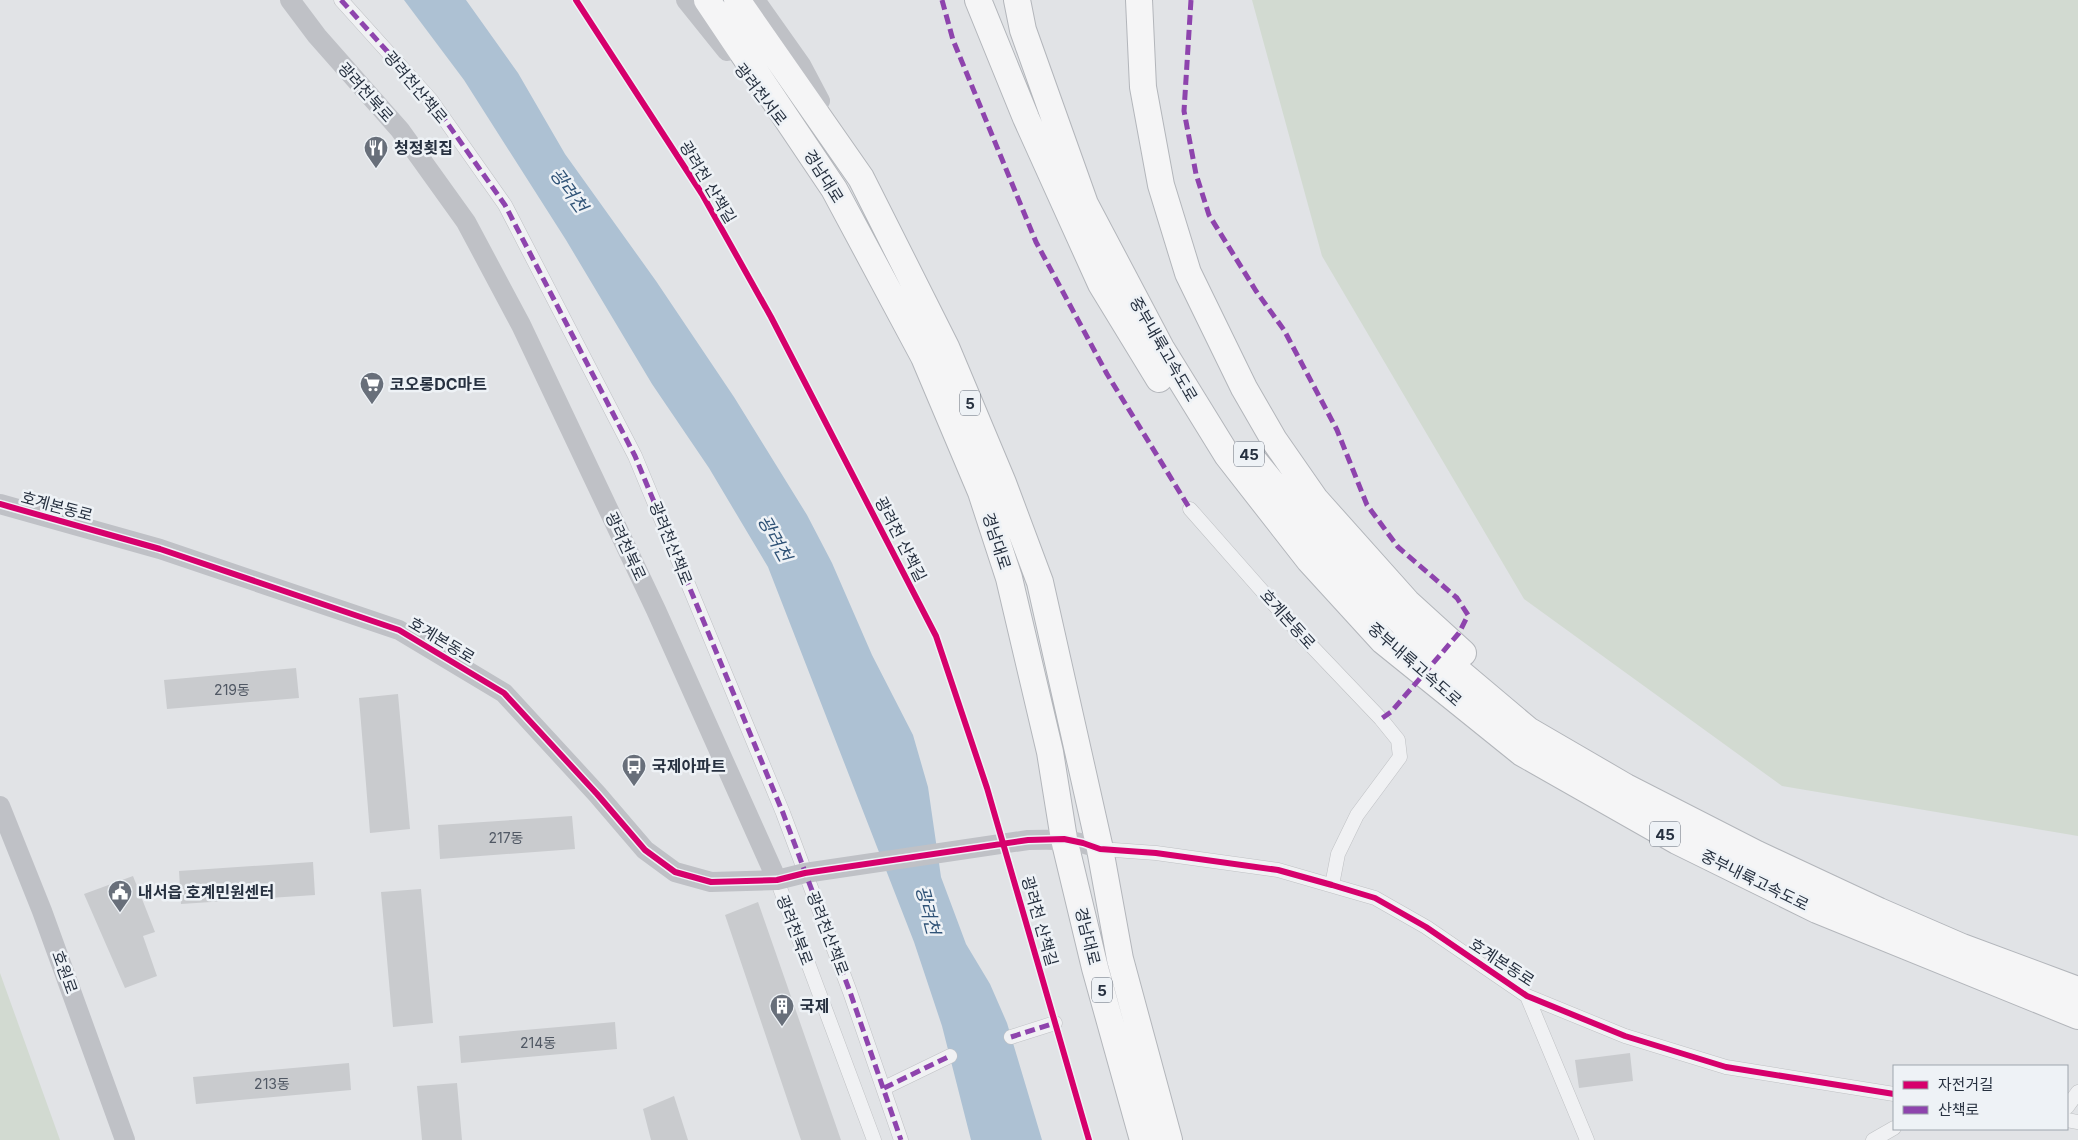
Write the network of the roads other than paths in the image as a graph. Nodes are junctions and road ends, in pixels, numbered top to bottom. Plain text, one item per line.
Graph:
1 (290, 0) edge
2 (341, 0) edge
3 (686, 0) edge
4 (707, 0) edge
5 (737, 0) edge
6 (755, 0) edge
7 (978, 0) edge
8 (1017, 0) edge
9 (1033, 0) edge
10 (1139, 0) edge
11 (861, 178) junction
12 (834, 188) junction
13 (0, 504) edge
14 (1190, 509) dead end
15 (1309, 560) junction
16 (1626, 786) junction
17 (0, 806) edge
18 (1064, 839) junction
19 (1100, 849) junction
20 (805, 873) junction
21 (777, 880) junction
22 (1332, 885) junction
23 (2078, 990) edge
24 (1527, 996) junction
25 (2078, 1016) edge
26 (1055, 1023) dead end
27 (1011, 1037) dead end
28 (950, 1056) dead end
29 (884, 1088) junction
30 (2078, 1092) edge
31 (1893, 1094) edge
32 (2068, 1106) edge
33 (1893, 1129) edge
34 (125, 1140) edge
35 (874, 1140) edge
36 (901, 1140) edge
37 (1143, 1140) edge
38 (1169, 1140) edge
39 (1587, 1140) edge
40 (1873, 1140) edge

1 - 21 street, 광려천북로
2 - 20 street, 광려천산책로
3 - 12 street, 광려천서로
4 - 12 highway, 경남대로 / 5
5 - 11 highway, 경남대로 / 5
6 - 11 street
7 - 15 highway
8 - 15 highway, 중부내륙고속도로 / 45
9 - 16 highway, 중부내륙고속도로 / 45
10 - 16 highway
11 - 19 highway, 경남대로 / 5
12 - 18 highway, 경남대로 / 5
13 - 21 street, 호계본동로
14 - 22 street, 호계본동로
15 - 25 highway, 중부내륙고속도로 / 45
16 - 23 highway, 중부내륙고속도로 / 45
17 - 34 street, 호원로
18 - 19 street, 호계본동로
18 - 20 street, 호계본동로
18 - 37 highway, 경남대로 / 5
19 - 22 street, 호계본동로
19 - 38 highway, 경남대로 / 5
20 - 21 street, 호계본동로
20 - 29 street, 광려천산책로
21 - 35 street, 광려천북로
22 - 24 street, 호계본동로
24 - 31 street, 호계본동로
24 - 39 street
26 - 27 street
28 - 29 street
29 - 36 street, 광려천산책로
30 - 32 street
33 - 40 street

